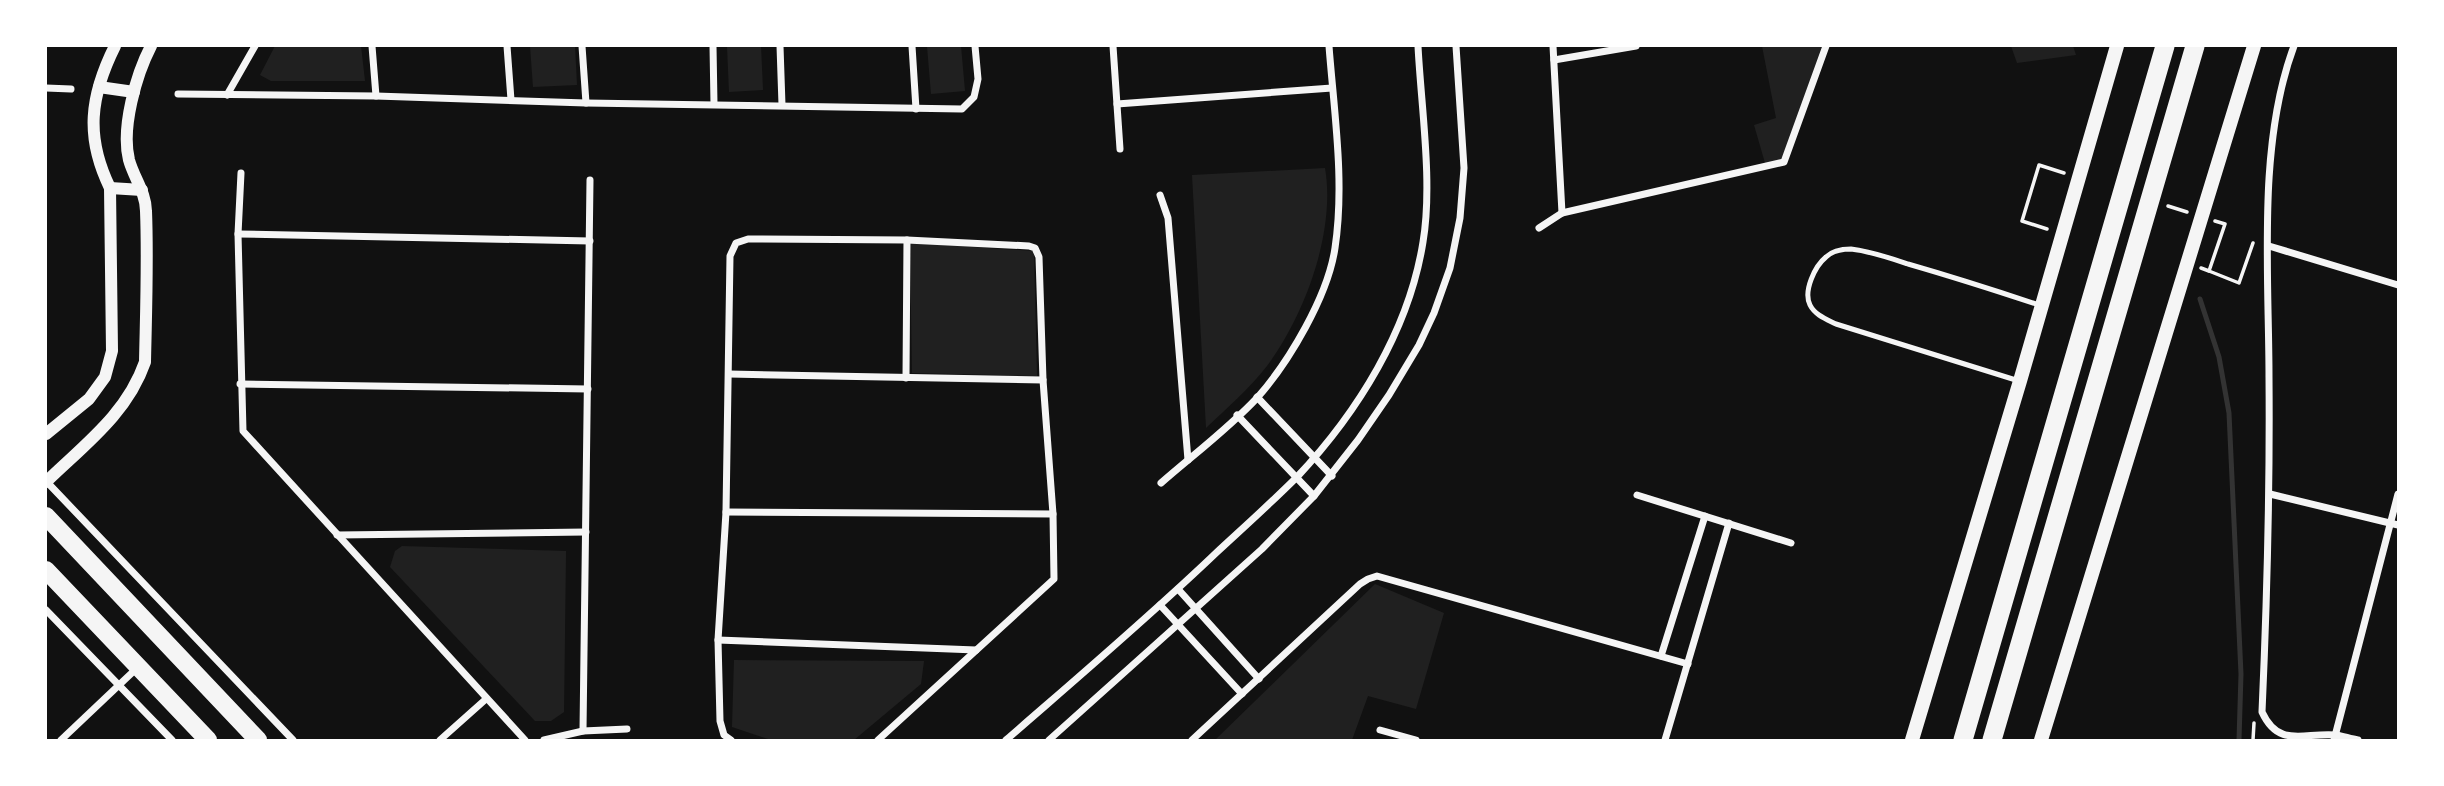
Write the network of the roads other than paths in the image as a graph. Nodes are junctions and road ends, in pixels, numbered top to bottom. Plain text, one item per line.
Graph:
1 (114, 46) edge
2 (151, 46) edge
3 (255, 46) edge
4 (372, 46) edge
5 (507, 46) edge
6 (582, 46) edge
7 (713, 46) edge
8 (780, 46) edge
9 (912, 46) edge
10 (975, 46) edge
11 (1113, 46) edge
12 (1329, 46) edge
13 (1418, 46) edge
14 (1456, 46) edge
15 (1553, 46) edge
16 (1636, 46) edge
17 (1826, 46) edge
18 (2118, 46) edge
19 (2165, 46) edge
20 (2195, 46) edge
21 (2253, 46) edge
22 (2294, 46) edge
23 (1554, 60) junction
24 (99, 87) junction
25 (46, 88) edge
26 (1332, 88) junction
27 (71, 89) dead end
28 (134, 92) junction
29 (178, 94) dead end
30 (227, 95) junction
31 (376, 96) junction
32 (510, 100) junction
33 (586, 103) junction
34 (714, 104) junction
35 (1117, 104) junction
36 (782, 105) junction
37 (916, 109) junction
38 (1120, 149) dead end
39 (242, 173) dead end
40 (590, 180) dead end
41 (110, 188) junction
42 (142, 190) junction
43 (1160, 195) dead end
44 (1562, 213) junction
45 (1539, 228) dead end
46 (238, 234) junction
47 (907, 240) junction
48 (590, 241) junction
49 (2269, 246) junction
50 (2399, 285) edge
51 (2042, 306) junction
52 (729, 374) junction
53 (906, 378) junction
54 (1043, 380) junction
55 (2020, 381) junction
56 (240, 384) junction
57 (588, 389) junction
58 (1257, 397) junction
59 (1237, 415) junction
60 (46, 434) edge
61 (1314, 457) junction
62 (1188, 460) junction
63 (1332, 476) junction
64 (1296, 477) junction
65 (46, 482) edge
66 (1161, 483) dead end
67 (2270, 494) junction
68 (2399, 494) edge
69 (1637, 495) dead end
70 (1314, 496) junction
71 (726, 512) junction
72 (1053, 514) junction
73 (46, 516) edge
74 (1705, 516) junction
75 (1729, 523) junction
76 (2395, 524) edge
77 (586, 532) junction
78 (337, 535) junction
79 (1791, 543) dead end
80 (46, 570) edge
81 (1178, 589) junction
82 (1160, 605) junction
83 (1196, 609) junction
84 (46, 610) edge
85 (1178, 625) junction
86 (718, 640) junction
87 (976, 650) junction
88 (1661, 656) junction
89 (1688, 664) junction
90 (138, 667) junction
91 (1259, 679) junction
92 (120, 686) junction
93 (1242, 694) junction
94 (486, 699) junction
95 (627, 729) dead end
96 (1380, 730) dead end
97 (583, 731) junction
98 (2278, 737) edge
99 (2335, 738) edge
100 (61, 740) edge
101 (173, 740) edge
102 (208, 740) edge
103 (258, 740) edge
104 (293, 740) edge
105 (440, 740) edge
106 (525, 740) edge
107 (544, 740) edge
108 (731, 740) edge
109 (878, 740) edge
110 (1006, 740) edge
111 (1049, 740) edge
112 (1192, 740) edge
113 (1416, 740) edge
114 (1665, 740) edge
115 (1912, 740) edge
116 (1963, 740) edge
117 (1992, 740) edge
118 (2041, 740) edge
119 (2358, 740) edge

1 - 24 street
2 - 28 street
3 - 30 street
4 - 31 street
5 - 32 street
6 - 33 street
7 - 34 street
8 - 36 street
9 - 37 street
10 - 37 street
11 - 35 street
12 - 26 street
13 - 61 street
14 - 63 street
15 - 23 street
16 - 23 street
17 - 44 street
18 - 51 main road
19 - 116 highway
20 - 117 highway
21 - 118 main road
22 - 49 street
23 - 44 street
24 - 28 street
24 - 41 street
25 - 27 street
26 - 35 street
26 - 58 street
28 - 42 street
29 - 30 street
30 - 31 street
31 - 32 street
32 - 33 street
33 - 34 street
34 - 36 street
35 - 38 street
36 - 37 street
39 - 46 street
40 - 48 street
41 - 42 street
41 - 60 street
42 - 65 street
43 - 62 street
44 - 45 street
46 - 48 street
46 - 56 street
47 - 52 street
47 - 53 street
47 - 54 street
48 - 57 street
49 - 50 street
49 - 67 street
51 - 55 main road
51 - 55 lane
52 - 53 street
52 - 71 street
53 - 54 street
54 - 72 street
55 - 115 main road
56 - 57 street
56 - 78 street
57 - 77 street
58 - 59 street
58 - 61 street
59 - 62 street
59 - 64 street
61 - 63 street
61 - 64 street
62 - 66 street
63 - 70 street
64 - 70 street
64 - 81 street
65 - 104 street
67 - 76 street
67 - 98 street
68 - 76 street
69 - 74 street
70 - 83 street
71 - 72 street
71 - 86 street
72 - 87 street
73 - 103 main road
74 - 75 street
74 - 88 street
75 - 79 street
75 - 89 street
76 - 99 street
77 - 78 street
77 - 97 street
78 - 94 street
80 - 90 main road
81 - 82 street
81 - 83 street
82 - 85 street
82 - 110 street
83 - 85 street
83 - 91 street
84 - 92 street
85 - 93 street
85 - 111 street
86 - 87 street
86 - 108 street
87 - 109 street
88 - 89 street
88 - 91 street
89 - 114 street
90 - 92 street
90 - 102 main road
91 - 93 street
92 - 100 street
92 - 101 street
93 - 112 street
94 - 105 street
94 - 106 street
95 - 97 street
96 - 113 street
97 - 107 street
98 - 99 street
99 - 119 street

